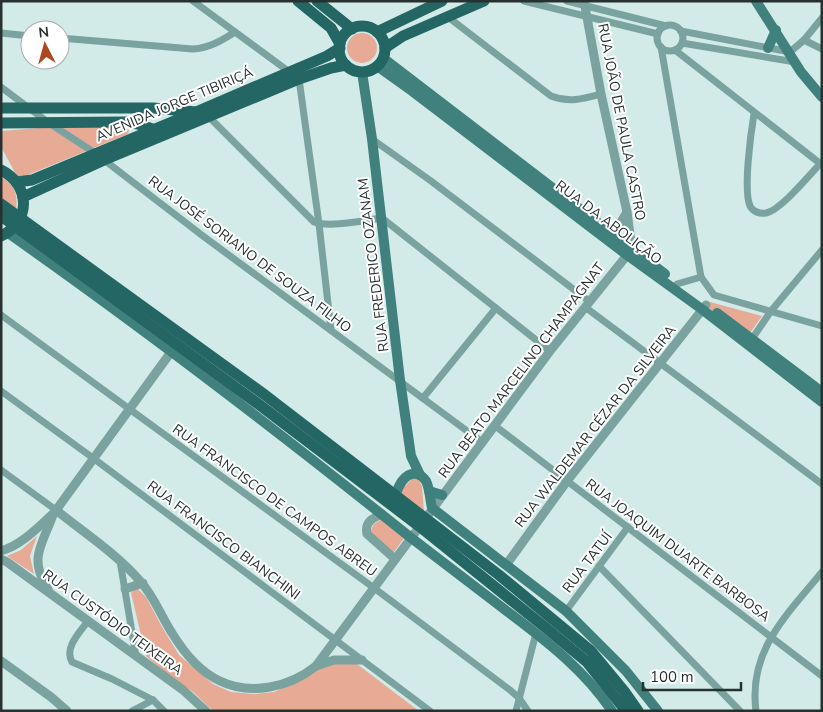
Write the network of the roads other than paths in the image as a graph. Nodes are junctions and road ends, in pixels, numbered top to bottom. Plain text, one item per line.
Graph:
1 (193, 1) edge
2 (298, 1) edge
3 (317, 1) edge
4 (428, 1) edge
5 (442, 1) edge
6 (446, 1) edge
7 (484, 1) edge
8 (524, 1) edge
9 (567, 1) edge
10 (756, 1) edge
11 (585, 4) edge
12 (416, 14) junction
13 (587, 16) junction
14 (448, 17) junction
15 (822, 18) edge
16 (666, 26) junction
17 (352, 29) junction
18 (776, 30) junction
19 (681, 31) junction
20 (235, 32) junction
21 (377, 32) junction
22 (1, 33) edge
23 (658, 34) junction
24 (20, 35) edge
25 (403, 36) junction
26 (70, 39) edge
27 (804, 40) junction
28 (682, 43) junction
29 (340, 46) junction
30 (661, 47) junction
31 (768, 48) junction
32 (822, 49) edge
33 (675, 50) junction
34 (790, 52) junction
35 (382, 57) junction
36 (795, 62) junction
37 (346, 65) junction
38 (289, 72) junction
39 (362, 72) junction
40 (299, 79) junction
41 (1, 87) edge
42 (601, 94) junction
43 (822, 97) edge
44 (1, 108) edge
45 (30, 108) junction
46 (196, 112) junction
47 (754, 114) junction
48 (209, 117) junction
49 (125, 122) junction
50 (1, 123) edge
51 (49, 123) junction
52 (157, 133) junction
53 (134, 138) junction
54 (372, 139) junction
55 (99, 157) junction
56 (821, 165) edge
57 (1, 170) edge
58 (17, 182) junction
59 (23, 197) junction
60 (1, 204) edge
61 (627, 212) junction
62 (1, 216) edge
63 (382, 218) junction
64 (319, 224) junction
65 (11, 228) edge
66 (612, 238) junction
67 (822, 250) edge
68 (629, 252) junction
69 (701, 277) junction
70 (677, 284) junction
71 (587, 304) junction
72 (704, 307) junction
73 (496, 308) junction
74 (771, 311) junction
75 (1, 315) edge
76 (822, 326) edge
77 (331, 330) junction
78 (752, 339) junction
79 (550, 350) junction
80 (171, 352) junction
81 (661, 363) junction
82 (400, 380) junction
83 (1, 391) edge
84 (822, 392) edge
85 (423, 398) junction
86 (822, 402) edge
87 (128, 409) junction
88 (494, 425) junction
89 (482, 442) junction
90 (411, 456) junction
91 (94, 458) junction
92 (1, 470) edge
93 (420, 475) junction
94 (407, 476) junction
95 (567, 481) junction
96 (822, 484) edge
97 (429, 491) junction
98 (442, 495) junction
99 (393, 500) junction
100 (55, 511) junction
101 (382, 514) junction
102 (426, 517) junction
103 (628, 527) junction
104 (411, 537) junction
105 (1, 551) edge
106 (1, 559) edge
107 (395, 560) junction
108 (120, 562) junction
109 (506, 565) junction
110 (599, 566) junction
111 (822, 572) edge
112 (143, 583) junction
113 (374, 588) junction
114 (125, 589) junction
115 (52, 595) junction
116 (566, 611) junction
117 (88, 621) junction
118 (536, 633) junction
119 (770, 637) junction
120 (336, 640) junction
121 (136, 656) junction
122 (362, 660) junction
123 (1, 661) edge
124 (316, 666) junction
125 (822, 676) edge
126 (519, 698) junction
127 (152, 700) junction
128 (204, 710) edge
129 (67, 711) edge
130 (132, 711) edge
131 (164, 711) edge
132 (430, 711) edge
133 (516, 711) edge
134 (528, 711) edge
135 (612, 711) edge
136 (626, 711) edge
137 (638, 711) edge
138 (658, 711) edge
139 (740, 711) edge
140 (756, 711) edge

1 - 20 street
2 - 29 main road
3 - 17 main road
4 - 12 main road
5 - 12 main road
6 - 25 main road
7 - 14 main road
8 - 13 street
9 - 11 street
10 - 18 main road
11 - 13 street, RUA JOÃO DE PAULA CASTRO
11 - 16 street
12 - 21 main road
13 - 23 street
13 - 42 street, RUA JOÃO DE PAULA CASTRO
14 - 25 main road
14 - 42 street
15 - 27 street
16 - 19 street
16 - 23 street
17 - 21 main road
17 - 29 main road
18 - 31 main road
18 - 34 main road
19 - 28 street
19 - 31 street
20 - 26 street
20 - 38 street
21 - 35 main road
22 - 24 street
23 - 30 street
25 - 35 main road
27 - 32 street
27 - 34 street
28 - 33 street
28 - 36 street
29 - 37 main road
29 - 38 main road, AVENIDA JORGE TIBIRIÇÁ
30 - 33 street
30 - 69 street
31 - 34 street
33 - 47 street
34 - 36 main road
35 - 39 main road
35 - 66 main road, RUA DA ABOLIÇÃO
36 - 43 main road
37 - 39 main road
37 - 40 main road, AVENIDA JORGE TIBIRIÇÁ
38 - 40 street
38 - 46 main road, AVENIDA JORGE TIBIRIÇÁ
39 - 54 main road, RUA FREDERICO OZANAM
40 - 48 main road, AVENIDA JORGE TIBIRIÇÁ
40 - 64 street
41 - 45 street, RUA JOSÉ SORIANO DE SOUZA FILHO
42 - 61 street, RUA JOÃO DE PAULA CASTRO
44 - 45 main road
45 - 46 main road
45 - 51 street, RUA JOSÉ SORIANO DE SOUZA FILHO
46 - 52 main road, AVENIDA JORGE TIBIRIÇÁ
47 - 56 street
47 - 56 street
48 - 52 main road, AVENIDA JORGE TIBIRIÇÁ
48 - 64 street
49 - 51 main road
49 - 52 main road
49 - 53 main road
50 - 51 main road
51 - 55 street, RUA JOSÉ SORIANO DE SOUZA FILHO
52 - 53 main road, AVENIDA JORGE TIBIRIÇÁ
52 - 55 main road, AVENIDA JORGE TIBIRIÇÁ
53 - 55 main road, AVENIDA JORGE TIBIRIÇÁ
54 - 63 main road, RUA FREDERICO OZANAM
54 - 71 street
55 - 58 main road, AVENIDA JORGE TIBIRIÇÁ
55 - 59 main road, AVENIDA JORGE TIBIRIÇÁ
55 - 77 street, RUA JOSÉ SORIANO DE SOUZA FILHO
57 - 58 main road
58 - 59 main road
59 - 65 main road
60 - 65 main road
61 - 66 street
61 - 68 street, RUA JOÃO DE PAULA CASTRO
62 - 65 main road
63 - 64 street
63 - 73 street
63 - 82 main road, RUA FREDERICO OZANAM
64 - 77 street
65 - 80 main road
65 - 99 main road
66 - 68 main road, RUA DA ABOLIÇÃO
67 - 74 street
68 - 70 main road, RUA DA ABOLIÇÃO
68 - 71 street, RUA BEATO MARCELINO CHAMPAGNAT
68 - 72 main road, RUA DA ABOLIÇÃO
69 - 70 street
69 - 74 street
70 - 72 main road, RUA DA ABOLIÇÃO
71 - 79 street, RUA BEATO MARCELINO CHAMPAGNAT
71 - 81 street
72 - 78 main road, RUA DA ABOLIÇÃO
72 - 81 street, RUA WALDEMAR CÉZAR DA SILVEIRA
72 - 86 main road, RUA DA ABOLIÇÃO
73 - 79 street
73 - 85 street
74 - 76 street
74 - 78 street
75 - 87 street, RUA FRANCISCO DE CAMPOS ABREU
77 - 82 street, RUA JOSÉ SORIANO DE SOUZA FILHO
78 - 84 main road, RUA DA ABOLIÇÃO
79 - 88 street, RUA BEATO MARCELINO CHAMPAGNAT
80 - 87 street
80 - 101 main road
81 - 95 street, RUA WALDEMAR CÉZAR DA SILVEIRA
81 - 96 street
82 - 85 street, RUA JOSÉ SORIANO DE SOUZA FILHO
82 - 90 main road, RUA FREDERICO OZANAM
83 - 91 street, RUA FRANCISCO BIANCHINI
85 - 89 street, RUA JOSÉ SORIANO DE SOUZA FILHO
87 - 91 street
87 - 113 street, RUA FRANCISCO DE CAMPOS ABREU
88 - 89 street, RUA BEATO MARCELINO CHAMPAGNAT
88 - 95 street, RUA JOAQUIM DUARTE BARBOSA
89 - 98 street, RUA BEATO MARCELINO CHAMPAGNAT
90 - 93 main road, RUA FREDERICO OZANAM
90 - 94 main road, RUA FREDERICO OZANAM
91 - 100 street
91 - 120 street, RUA FRANCISCO BIANCHINI
92 - 100 street
93 - 94 main road
93 - 97 main road, RUA FREDERICO OZANAM
94 - 99 main road, RUA FREDERICO OZANAM
95 - 103 street, RUA JOAQUIM DUARTE BARBOSA
95 - 109 street, RUA WALDEMAR CÉZAR DA SILVEIRA
97 - 98 main road
97 - 102 main road, RUA FREDERICO OZANAM
98 - 102 street, RUA BEATO MARCELINO CHAMPAGNAT
99 - 101 main road, RUA FREDERICO OZANAM
99 - 102 main road
100 - 105 street
100 - 108 street
100 - 115 street
101 - 104 main road
101 - 107 street
102 - 104 street, RUA BEATO MARCELINO CHAMPAGNAT
102 - 109 main road
102 - 136 main road
102 - 137 main road
103 - 110 street, RUA TATUÍ
103 - 119 street, RUA JOAQUIM DUARTE BARBOSA
104 - 107 street, RUA BEATO MARCELINO CHAMPAGNAT
104 - 118 main road
106 - 115 street, RUA CUSTÓDIO TEIXEIRA
107 - 113 street, RUA BEATO MARCELINO CHAMPAGNAT
108 - 112 street
108 - 114 street
109 - 116 main road
110 - 116 street, RUA TATUÍ
110 - 139 street
111 - 119 street
112 - 114 street
112 - 124 street
113 - 120 street, RUA BEATO MARCELINO CHAMPAGNAT
113 - 126 street, RUA FRANCISCO DE CAMPOS ABREU
114 - 121 street
115 - 117 street, RUA CUSTÓDIO TEIXEIRA
116 - 138 main road
117 - 121 street, RUA CUSTÓDIO TEIXEIRA
117 - 127 street
118 - 126 street
118 - 135 main road
119 - 125 street, RUA JOAQUIM DUARTE BARBOSA
119 - 140 street
120 - 122 street, RUA FRANCISCO BIANCHINI
120 - 124 street, RUA BEATO MARCELINO CHAMPAGNAT
121 - 128 street, RUA CUSTÓDIO TEIXEIRA
122 - 124 street
122 - 132 street, RUA FRANCISCO BIANCHINI
123 - 129 street
126 - 133 street
126 - 134 street, RUA FRANCISCO DE CAMPOS ABREU
127 - 130 street
127 - 131 street

